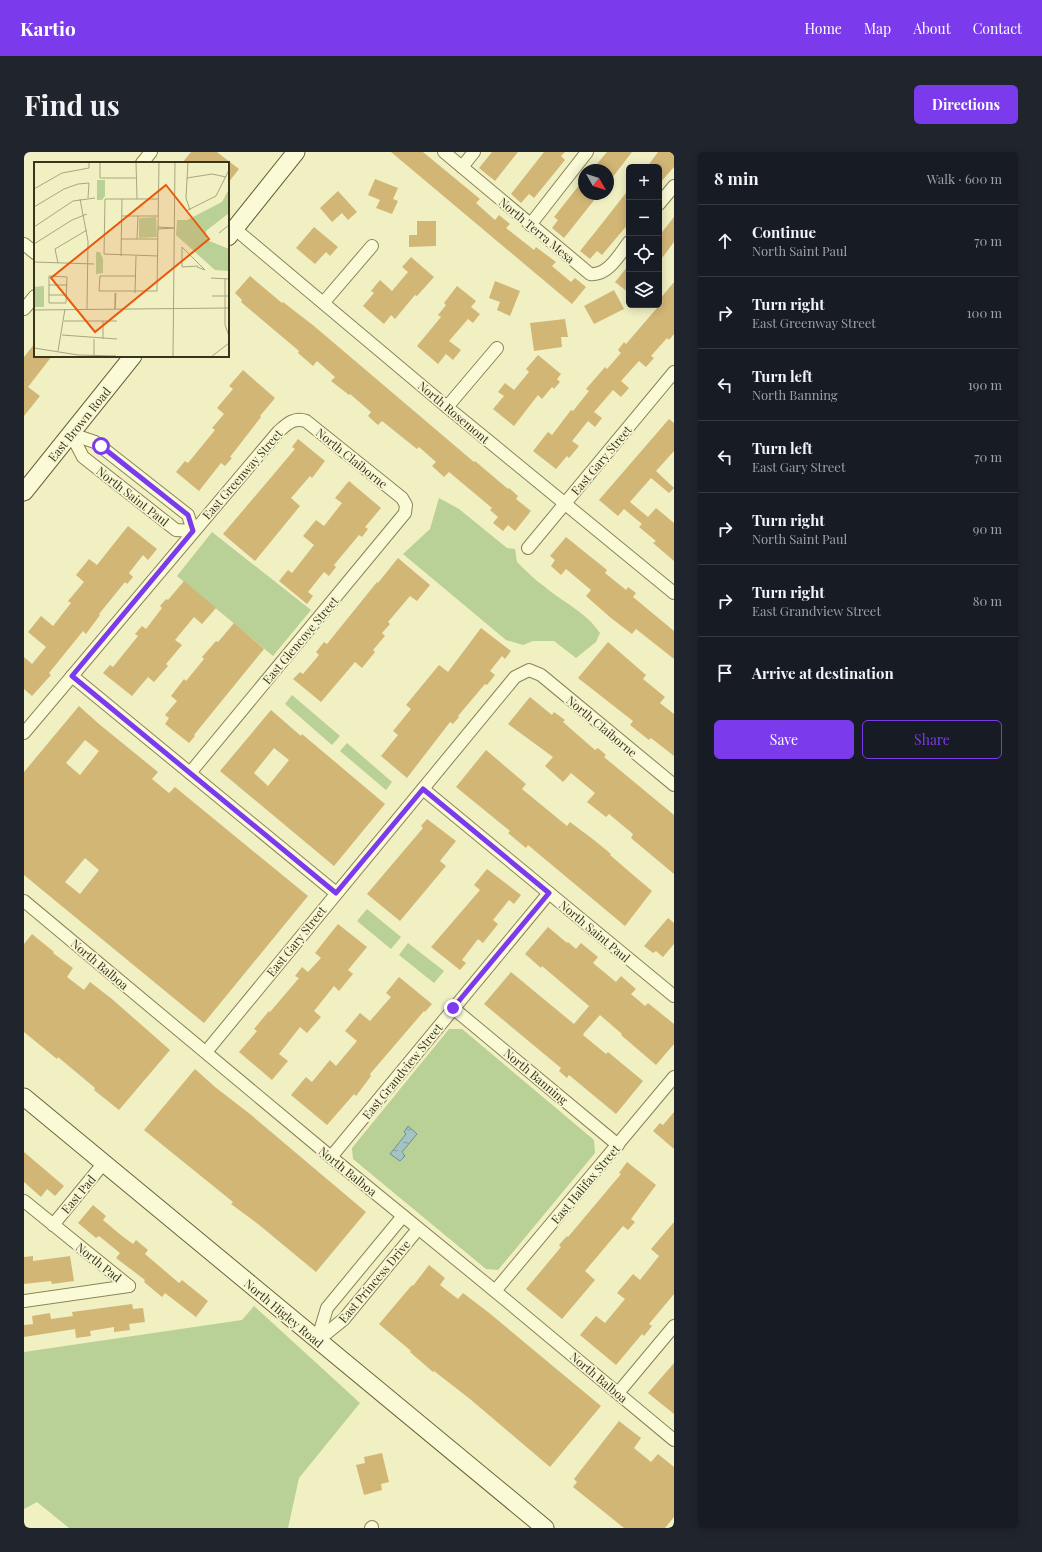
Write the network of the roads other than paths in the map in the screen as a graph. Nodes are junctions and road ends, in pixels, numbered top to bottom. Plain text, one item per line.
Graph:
1 (151, 152) edge
2 (296, 152) edge
3 (444, 152) edge
4 (474, 152) edge
5 (587, 152) edge
6 (143, 162) edge
7 (462, 167) junction
8 (674, 186) edge
9 (662, 200) edge
10 (530, 225) junction
11 (231, 233) edge
12 (24, 244) edge
13 (372, 246) dead end
14 (626, 246) edge
15 (34, 252) edge
16 (34, 297) edge
17 (324, 302) junction
18 (24, 309) edge
19 (497, 348) dead end
20 (132, 357) edge
21 (674, 372) edge
22 (447, 407) junction
23 (293, 420) joint
24 (71, 434) junction
25 (24, 492) edge
26 (564, 504) junction
27 (406, 505) joint
28 (193, 531) junction
29 (528, 548) dead end
30 (674, 593) edge
31 (529, 670) joint
32 (72, 676) junction
33 (24, 734) edge
34 (190, 773) junction
35 (674, 785) edge
36 (423, 789) junction
37 (336, 893) junction
38 (549, 893) junction
39 (24, 900) edge
40 (674, 996) edge
41 (453, 1008) junction
42 (206, 1052) junction
43 (674, 1077) edge
44 (24, 1098) edge
45 (618, 1145) junction
46 (331, 1157) junction
47 (103, 1164) junction
48 (24, 1201) edge
49 (403, 1216) junction
50 (53, 1225) junction
51 (418, 1229) junction
52 (495, 1291) junction
53 (24, 1301) edge
54 (674, 1326) edge
55 (317, 1341) junction
56 (618, 1393) junction
57 (674, 1440) edge
58 (545, 1528) edge

1 - 6 street
2 - 11 main road
3 - 7 street, North Terra Mesa
4 - 7 street
5 - 10 street
7 - 10 street, North Terra Mesa
8 - 9 street
10 - 14 street, North Terra Mesa
11 - 17 street, North Rosemont
12 - 15 street
13 - 17 street
16 - 18 street
17 - 22 street, North Rosemont
19 - 22 street
20 - 24 main road, East Brown Road
21 - 26 street, East Gary Street
22 - 26 street, North Rosemont
23 - 27 street, North Claiborne
23 - 28 street, East Greenway Street
24 - 25 main road, East Brown Road
24 - 28 street, North Saint Paul
24 - 28 street, North Saint Paul
26 - 29 street, East Gary Street
26 - 30 street, North Rosemont
27 - 34 street, East Glencove Street
28 - 32 street, East Greenway Street
31 - 35 street, North Claiborne
31 - 36 street, East Gary Street
32 - 33 street, East Greenway Street
32 - 34 street
34 - 37 street
36 - 37 street, East Gary Street
36 - 38 street, North Saint Paul
37 - 42 street, East Gary Street
38 - 40 street, North Saint Paul
38 - 41 street, East Grandview Street
39 - 42 street, North Balboa
41 - 45 street, North Banning
41 - 46 street, East Grandview Street
42 - 46 street, North Balboa
43 - 45 street, East Halifax Street
44 - 47 main road, North Higley Road
45 - 52 street, East Halifax Street
46 - 49 street, North Balboa
47 - 50 street, East Pad
47 - 55 main road, North Higley Road
48 - 50 street, North Pad
49 - 51 street, North Balboa
49 - 55 street, East Princess Drive
50 - 53 street, North Pad
51 - 52 street, North Balboa
51 - 55 street, East Princess Drive
52 - 56 street, North Balboa
54 - 56 street
55 - 58 main road, North Higley Road
56 - 57 street, North Balboa

